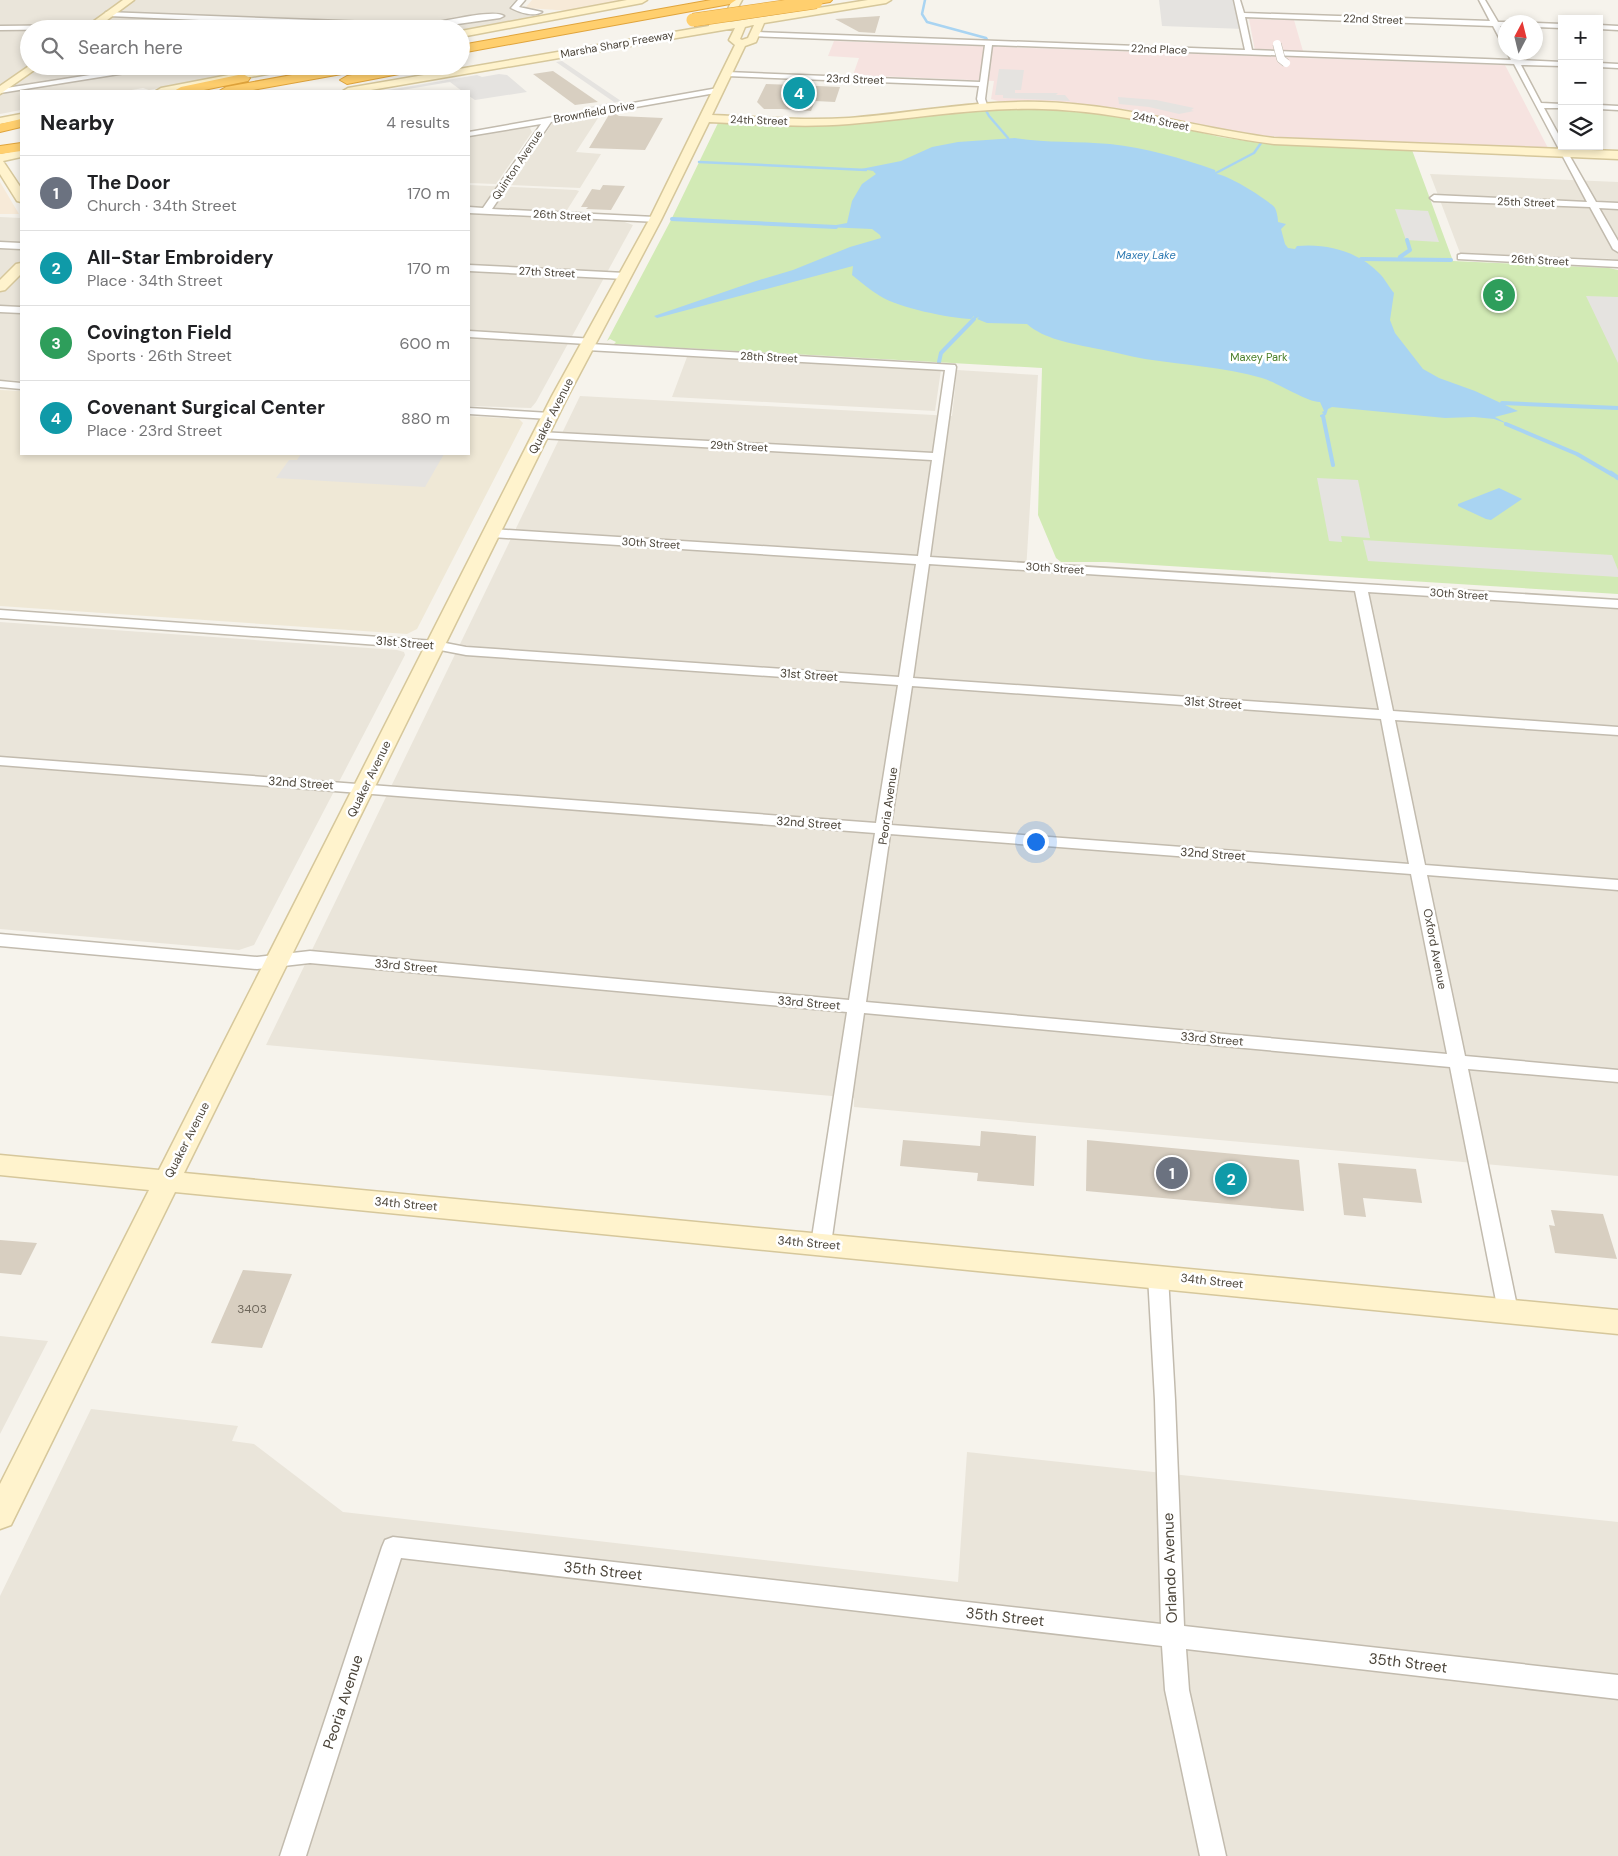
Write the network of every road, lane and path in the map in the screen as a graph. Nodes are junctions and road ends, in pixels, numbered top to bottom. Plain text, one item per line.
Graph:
1 (129, 0) edge
2 (522, 0) edge
3 (642, 0) edge
4 (730, 0) edge
5 (737, 0) edge
6 (762, 0) edge
7 (770, 0) edge
8 (788, 0) edge
9 (886, 0) edge
10 (1237, 0) edge
11 (1482, 0) edge
12 (706, 2) edge
13 (818, 4) edge
14 (538, 12) dead end
15 (109, 14) junction
16 (1242, 15) junction
17 (500, 16) dead end
18 (100, 20) edge
19 (265, 20) edge
20 (463, 20) edge
21 (696, 21) junction
22 (751, 21) junction
23 (1495, 24) junction
24 (1543, 25) edge
25 (1558, 26) edge
26 (1603, 27) edge
27 (0, 28) edge
28 (20, 28) edge
29 (1618, 28) edge
30 (1498, 29) edge
31 (470, 32) edge
32 (755, 34) junction
33 (738, 40) junction
34 (989, 43) junction
35 (1278, 44) dead end
36 (470, 47) edge
37 (1249, 52) junction
38 (470, 56) edge
39 (1516, 62) junction
40 (1286, 63) dead end
41 (1558, 64) edge
42 (1603, 65) edge
43 (470, 66) edge
44 (1618, 66) edge
45 (727, 74) junction
46 (22, 75) edge
47 (106, 75) edge
48 (246, 75) edge
49 (253, 75) edge
50 (314, 75) edge
51 (371, 75) edge
52 (428, 75) edge
53 (982, 84) junction
54 (167, 90) edge
55 (186, 90) edge
56 (232, 90) edge
57 (289, 90) edge
58 (353, 90) edge
59 (718, 90) junction
60 (0, 91) edge
61 (983, 105) junction
62 (1538, 105) junction
63 (1558, 106) edge
64 (1603, 107) edge
65 (1618, 108) edge
66 (20, 117) edge
67 (704, 118) junction
68 (548, 120) junction
69 (0, 121) edge
70 (20, 124) edge
71 (0, 128) edge
72 (20, 128) edge
73 (0, 132) edge
74 (470, 134) edge
75 (20, 138) edge
76 (0, 142) edge
77 (20, 147) edge
78 (0, 150) edge
79 (1564, 153) junction
80 (20, 154) edge
81 (1618, 155) edge
82 (0, 158) edge
83 (0, 164) edge
84 (20, 195) edge
85 (1434, 198) dead end
86 (1594, 205) junction
87 (1618, 206) edge
88 (470, 210) edge
89 (486, 211) junction
90 (655, 220) junction
91 (0, 245) edge
92 (20, 246) edge
93 (1618, 249) edge
94 (1461, 257) dead end
95 (1618, 264) edge
96 (20, 268) edge
97 (470, 268) edge
98 (625, 276) junction
99 (0, 287) edge
100 (0, 309) edge
101 (20, 310) edge
102 (470, 334) edge
103 (588, 344) junction
104 (951, 367) joint
105 (0, 384) edge
106 (20, 386) edge
107 (470, 411) edge
108 (550, 416) junction
109 (540, 436) junction
110 (938, 457) junction
111 (492, 533) junction
112 (923, 560) junction
113 (1361, 588) junction
114 (1618, 604) edge
115 (0, 614) edge
116 (435, 645) junction
117 (906, 682) junction
118 (1387, 715) junction
119 (1618, 731) edge
120 (0, 761) edge
121 (364, 788) junction
122 (885, 828) junction
123 (1418, 870) junction
124 (1618, 885) edge
125 (0, 940) edge
126 (279, 961) junction
127 (856, 1007) junction
128 (1458, 1062) junction
129 (1618, 1076) edge
130 (0, 1165) edge
131 (166, 1182) junction
132 (821, 1244) junction
133 (1158, 1276) junction
134 (1508, 1311) junction
135 (1618, 1322) edge
136 (7, 1487) edge
137 (0, 1515) edge
138 (393, 1547) joint
139 (1173, 1636) junction
140 (1618, 1687) edge
141 (293, 1856) edge
142 (1213, 1856) edge

1 - 15 main road
2 - 14 street
3 - 31 main road
4 - 12 highway, Marsha Sharp Freeway
5 - 21 main road
6 - 22 main road, Quaker Avenue
7 - 21 highway, Marsha Sharp Freeway
8 - 13 main road
9 - 13 main road, Marsha Sharp Freeway
10 - 16 street
11 - 23 street
12 - 36 highway, Marsha Sharp Freeway
13 - 21 highway, bridge
13 - 22 main road, Marsha Sharp Freeway
15 - 18 main road
15 - 19 street
16 - 23 street, 22nd Street
16 - 37 street
17 - 20 street
21 - 22 main road, Marsha Sharp Freeway
21 - 33 main road
21 - 38 highway, Marsha Sharp Freeway
21 - 43 main road, Marsha Sharp Freeway
22 - 32 main road
22 - 33 main road, Quaker Avenue
23 - 30 street
24 - 25 street
26 - 29 street
27 - 28 street
32 - 33 main road, Quaker Avenue
32 - 34 street, 22nd Place
33 - 45 main road, Quaker Avenue
34 - 37 street, 22nd Place
34 - 53 street
35 - 40 street, bridge
37 - 39 street, 22nd Place
39 - 41 street, 22nd Place
39 - 62 street
42 - 44 street
45 - 53 street, 23rd Street
45 - 59 main road, Quaker Avenue
46 - 60 main road
47 - 60 street
48 - 54 main road
49 - 55 highway
50 - 56 highway
51 - 57 highway
52 - 58 main road, Marsha Sharp Freeway
53 - 61 street
59 - 67 main road, Quaker Avenue
59 - 68 street, Brownfield Drive
61 - 67 main road, 24th Street
61 - 79 main road, 24th Street
62 - 63 street
62 - 79 street
64 - 65 street
66 - 69 main road
67 - 90 main road, Quaker Avenue
68 - 74 street, Brownfield Drive
68 - 89 street, Quinton Avenue
70 - 71 highway
72 - 73 highway
75 - 76 highway
77 - 78 highway
79 - 81 main road, 24th Street
79 - 86 street
80 - 82 main road
83 - 84 main road
85 - 86 street, 25th Street
86 - 87 street, 25th Street
86 - 93 street
88 - 89 street, 26th Street
89 - 90 street, 26th Street
90 - 98 main road, Quaker Avenue
91 - 92 street
94 - 95 street, 26th Street
96 - 99 main road
97 - 98 street, 27th Street
98 - 103 main road, Quaker Avenue
100 - 101 street
102 - 103 street, 28th Street
103 - 104 street, 28th Street
103 - 108 main road, Quaker Avenue
104 - 110 street, Peoria Avenue
105 - 106 street
107 - 108 street
108 - 109 main road, Quaker Avenue
109 - 110 street, 29th Street
109 - 111 main road, Quaker Avenue
110 - 112 street, Peoria Avenue
111 - 112 street, 30th Street
111 - 116 main road, Quaker Avenue
112 - 113 street, 30th Street
112 - 117 street, Peoria Avenue
113 - 114 street, 30th Street
113 - 118 street, Oxford Avenue
115 - 116 street, 31st Street
116 - 117 street, 31st Street
116 - 121 main road, Quaker Avenue
117 - 118 street, 31st Street
117 - 122 street, Peoria Avenue
118 - 119 street, 31st Street
118 - 123 street, Oxford Avenue
120 - 121 street, 32nd Street
121 - 122 street, 32nd Street
121 - 126 main road, Quaker Avenue
122 - 123 street, 32nd Street
122 - 127 street, Peoria Avenue
123 - 124 street, 32nd Street
123 - 128 street, Oxford Avenue
125 - 126 street, 33rd Street
126 - 127 street, 33rd Street
126 - 131 main road, Quaker Avenue
127 - 128 street, 33rd Street
127 - 132 street, Peoria Avenue
128 - 129 street, 33rd Street
128 - 134 street, Oxford Avenue
130 - 131 main road, 34th Street
131 - 132 main road, 34th Street
131 - 136 main road, Quaker Avenue
132 - 133 main road, 34th Street
133 - 134 main road, 34th Street
133 - 139 street, Orlando Avenue
134 - 135 main road, 34th Street
136 - 137 main road, Quaker Avenue
138 - 139 street, 35th Street
138 - 141 street, Peoria Avenue
139 - 140 street, 35th Street
139 - 142 street, Orlando Avenue

